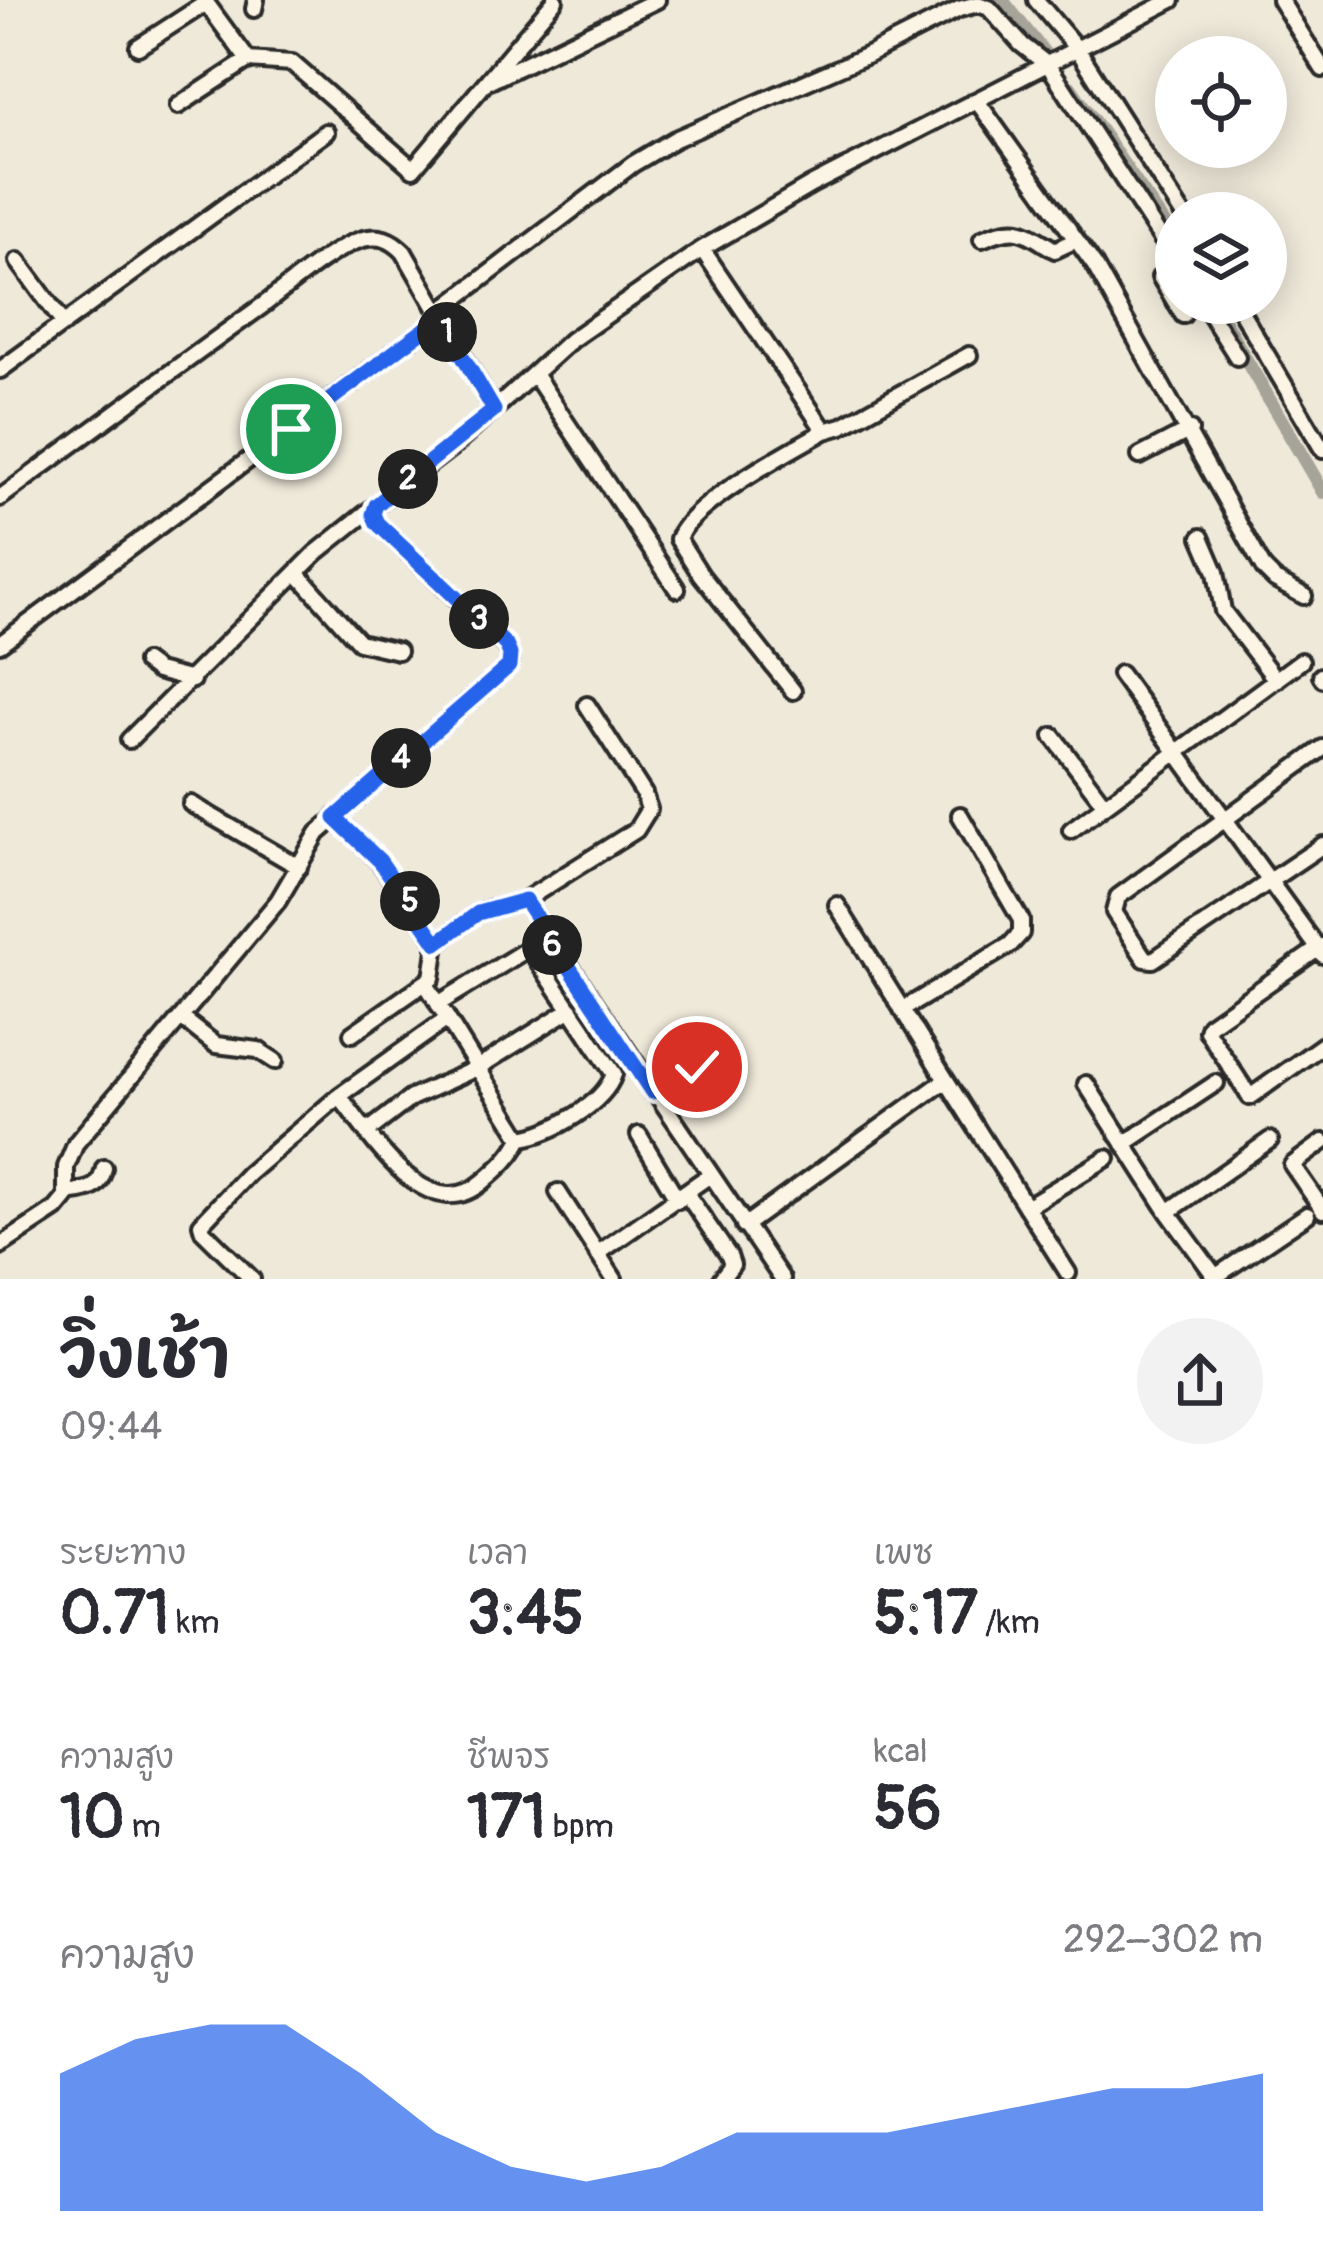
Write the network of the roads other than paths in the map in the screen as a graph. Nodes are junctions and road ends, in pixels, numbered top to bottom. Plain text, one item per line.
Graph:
1 (555, 0) edge
2 (657, 0) edge
3 (1036, 0) edge
4 (1172, 0) edge
5 (1280, 0) edge
6 (205, 2) edge
7 (138, 46) dead end
8 (1074, 53) junction
9 (248, 60) junction
10 (1050, 65) junction
11 (1323, 69) edge
12 (485, 83) junction
13 (976, 101) junction
14 (178, 106) dead end
15 (326, 132) dead end
16 (1168, 192) edge
17 (1155, 229) edge
18 (982, 239) dead end
19 (1076, 240) junction
20 (702, 249) junction
21 (18, 261) dead end
22 (438, 316) junction
23 (64, 324) junction
24 (1216, 324) edge
25 (1248, 324) edge
26 (969, 355) dead end
27 (1237, 357) dead end
28 (0, 370) edge
29 (534, 374) junction
30 (494, 410) junction
31 (1190, 430) junction
32 (825, 431) junction
33 (1323, 450) edge
34 (1140, 456) dead end
35 (0, 498) edge
36 (376, 505) junction
37 (1201, 536) dead end
38 (297, 573) junction
39 (677, 589) dead end
40 (1304, 596) dead end
41 (0, 644) edge
42 (398, 651) dead end
43 (145, 662) dead end
44 (1301, 662) dead end
45 (1120, 674) dead end
46 (192, 680) junction
47 (1276, 680) junction
48 (793, 691) dead end
49 (586, 705) dead end
50 (1053, 736) dead end
51 (129, 740) dead end
52 (1323, 748) edge
53 (1177, 753) junction
54 (191, 804) dead end
55 (1105, 805) junction
56 (960, 815) dead end
57 (335, 818) junction
58 (1226, 820) junction
59 (1070, 830) dead end
60 (1323, 845) edge
61 (299, 867) junction
62 (1270, 882) junction
63 (525, 900) junction
64 (837, 905) dead end
65 (437, 943) junction
66 (1322, 950) edge
67 (426, 983) junction
68 (438, 1004) junction
69 (572, 1009) junction
70 (902, 1010) junction
71 (183, 1019) junction
72 (447, 1019) junction
73 (352, 1034) dead end
74 (1323, 1045) edge
75 (274, 1061) dead end
76 (697, 1067) dead end
77 (477, 1068) junction
78 (946, 1081) junction
79 (1216, 1083) dead end
80 (1086, 1084) dead end
81 (652, 1092) junction
82 (339, 1096) junction
83 (368, 1131) junction
84 (639, 1135) dead end
85 (520, 1138) junction
86 (1270, 1140) dead end
87 (1323, 1142) edge
88 (1124, 1144) junction
89 (1108, 1158) dead end
90 (104, 1168) dead end
91 (710, 1175) junction
92 (558, 1192) dead end
93 (66, 1193) junction
94 (682, 1196) junction
95 (1026, 1207) junction
96 (1168, 1212) junction
97 (1315, 1212) edge
98 (745, 1226) junction
99 (0, 1246) edge
100 (597, 1254) junction
101 (1068, 1274) dead end
102 (1216, 1278) edge
103 (252, 1279) edge
104 (614, 1279) edge
105 (721, 1279) edge
106 (782, 1279) edge

1 - 12 street
2 - 12 street
3 - 8 street
4 - 8 street
5 - 11 street
6 - 7 street
6 - 9 street
8 - 10 street
8 - 16 street
9 - 12 street
9 - 14 street
10 - 13 street
10 - 17 street
10 - 22 street
13 - 19 street
13 - 20 street
15 - 23 street
18 - 19 street
19 - 31 street
20 - 29 street
20 - 32 street
21 - 23 street
22 - 30 street
22 - 35 street
22 - 41 street
23 - 28 street
24 - 27 street
25 - 33 street
26 - 32 street
29 - 30 street
29 - 39 street
30 - 36 street
31 - 34 street
31 - 40 street
32 - 48 street
36 - 38 street
36 - 57 street
37 - 47 street
38 - 42 street
38 - 46 street
43 - 46 street
44 - 47 street
45 - 53 street
46 - 51 street
47 - 53 street
49 - 63 street
50 - 55 street
52 - 58 street
53 - 55 street
53 - 58 street
54 - 61 street
55 - 59 street
56 - 70 street
57 - 61 street
57 - 65 street
58 - 62 street
58 - 62 street
60 - 62 street
61 - 71 street
62 - 66 street
63 - 65 street
63 - 81 street
64 - 70 street
65 - 67 street
66 - 74 street
67 - 68 street
67 - 73 street
68 - 69 street
68 - 72 street
69 - 77 street
69 - 85 street
70 - 78 street
71 - 75 street
71 - 93 street
72 - 77 street
72 - 82 street
76 - 81 street
77 - 83 street
77 - 85 street
78 - 95 street
78 - 98 street
79 - 88 street
80 - 88 street
81 - 91 street
82 - 83 street
82 - 103 street
83 - 85 street
84 - 94 street
86 - 96 street
87 - 97 street
88 - 96 street
89 - 95 street
90 - 93 street
91 - 94 street
91 - 98 street
92 - 100 street
93 - 99 street
94 - 100 street
94 - 105 street
95 - 101 street
96 - 102 street
97 - 102 street
98 - 106 street
100 - 104 street

